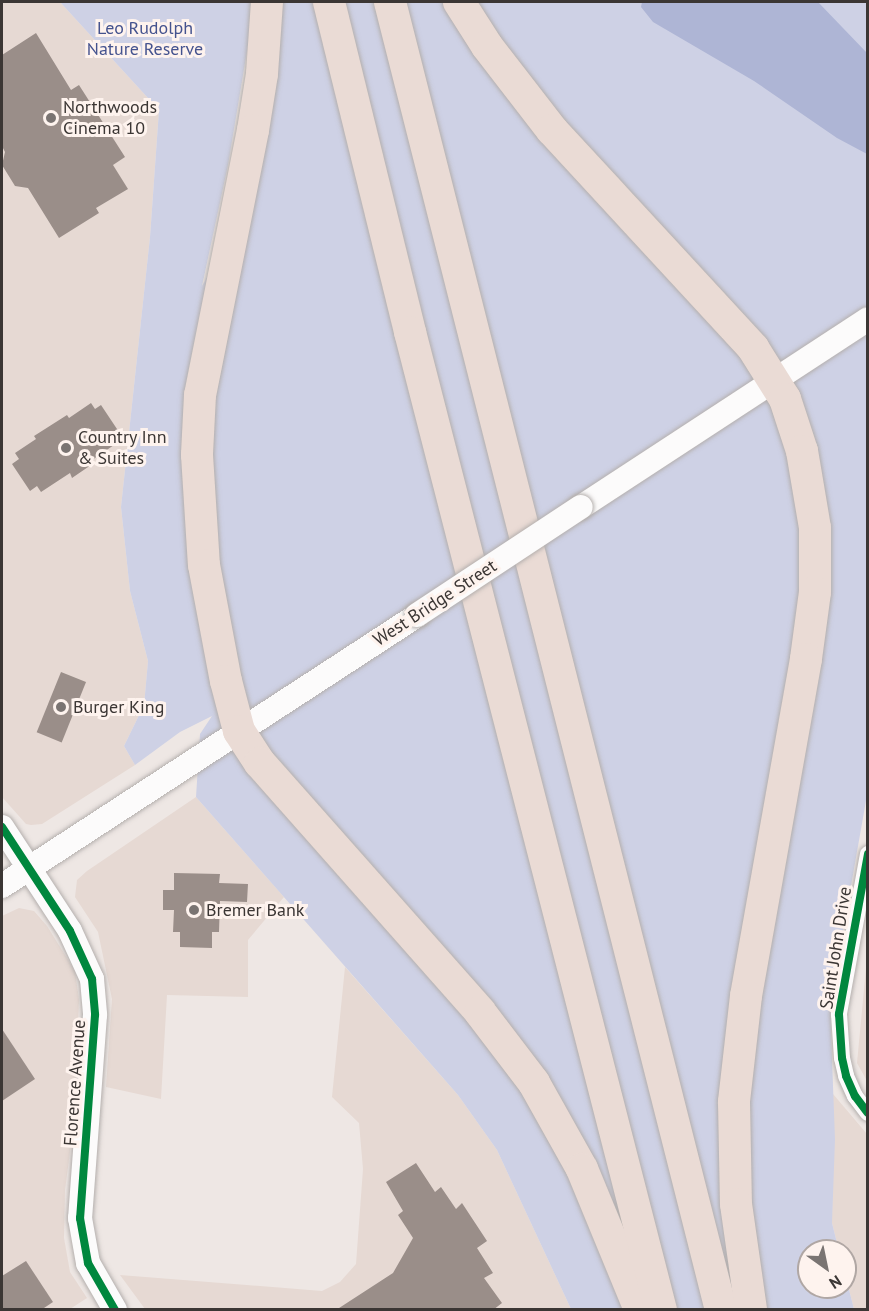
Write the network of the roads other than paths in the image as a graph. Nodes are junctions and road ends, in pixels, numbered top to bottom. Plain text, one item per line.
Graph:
1 (267, 2) edge
2 (328, 2) edge
3 (390, 2) edge
4 (459, 2) edge
5 (867, 319) edge
6 (775, 380) junction
7 (239, 731) junction
8 (2, 827) edge
9 (867, 854) edge
10 (29, 868) junction
11 (2, 886) edge
12 (867, 1113) edge
13 (115, 1310) edge
14 (640, 1310) edge
15 (661, 1310) edge
16 (721, 1310) edge
17 (751, 1310) edge

1 - 7 highway
2 - 15 highway
3 - 16 highway
4 - 6 highway
5 - 6 main road, West Bridge Street
6 - 7 main road, West Bridge Street, bridge
6 - 17 highway
7 - 10 main road, West Bridge Street
7 - 14 highway
8 - 10 main road, Florence Avenue
9 - 12 street, Saint John Drive
10 - 11 main road, West Bridge Street
10 - 13 main road, Florence Avenue

